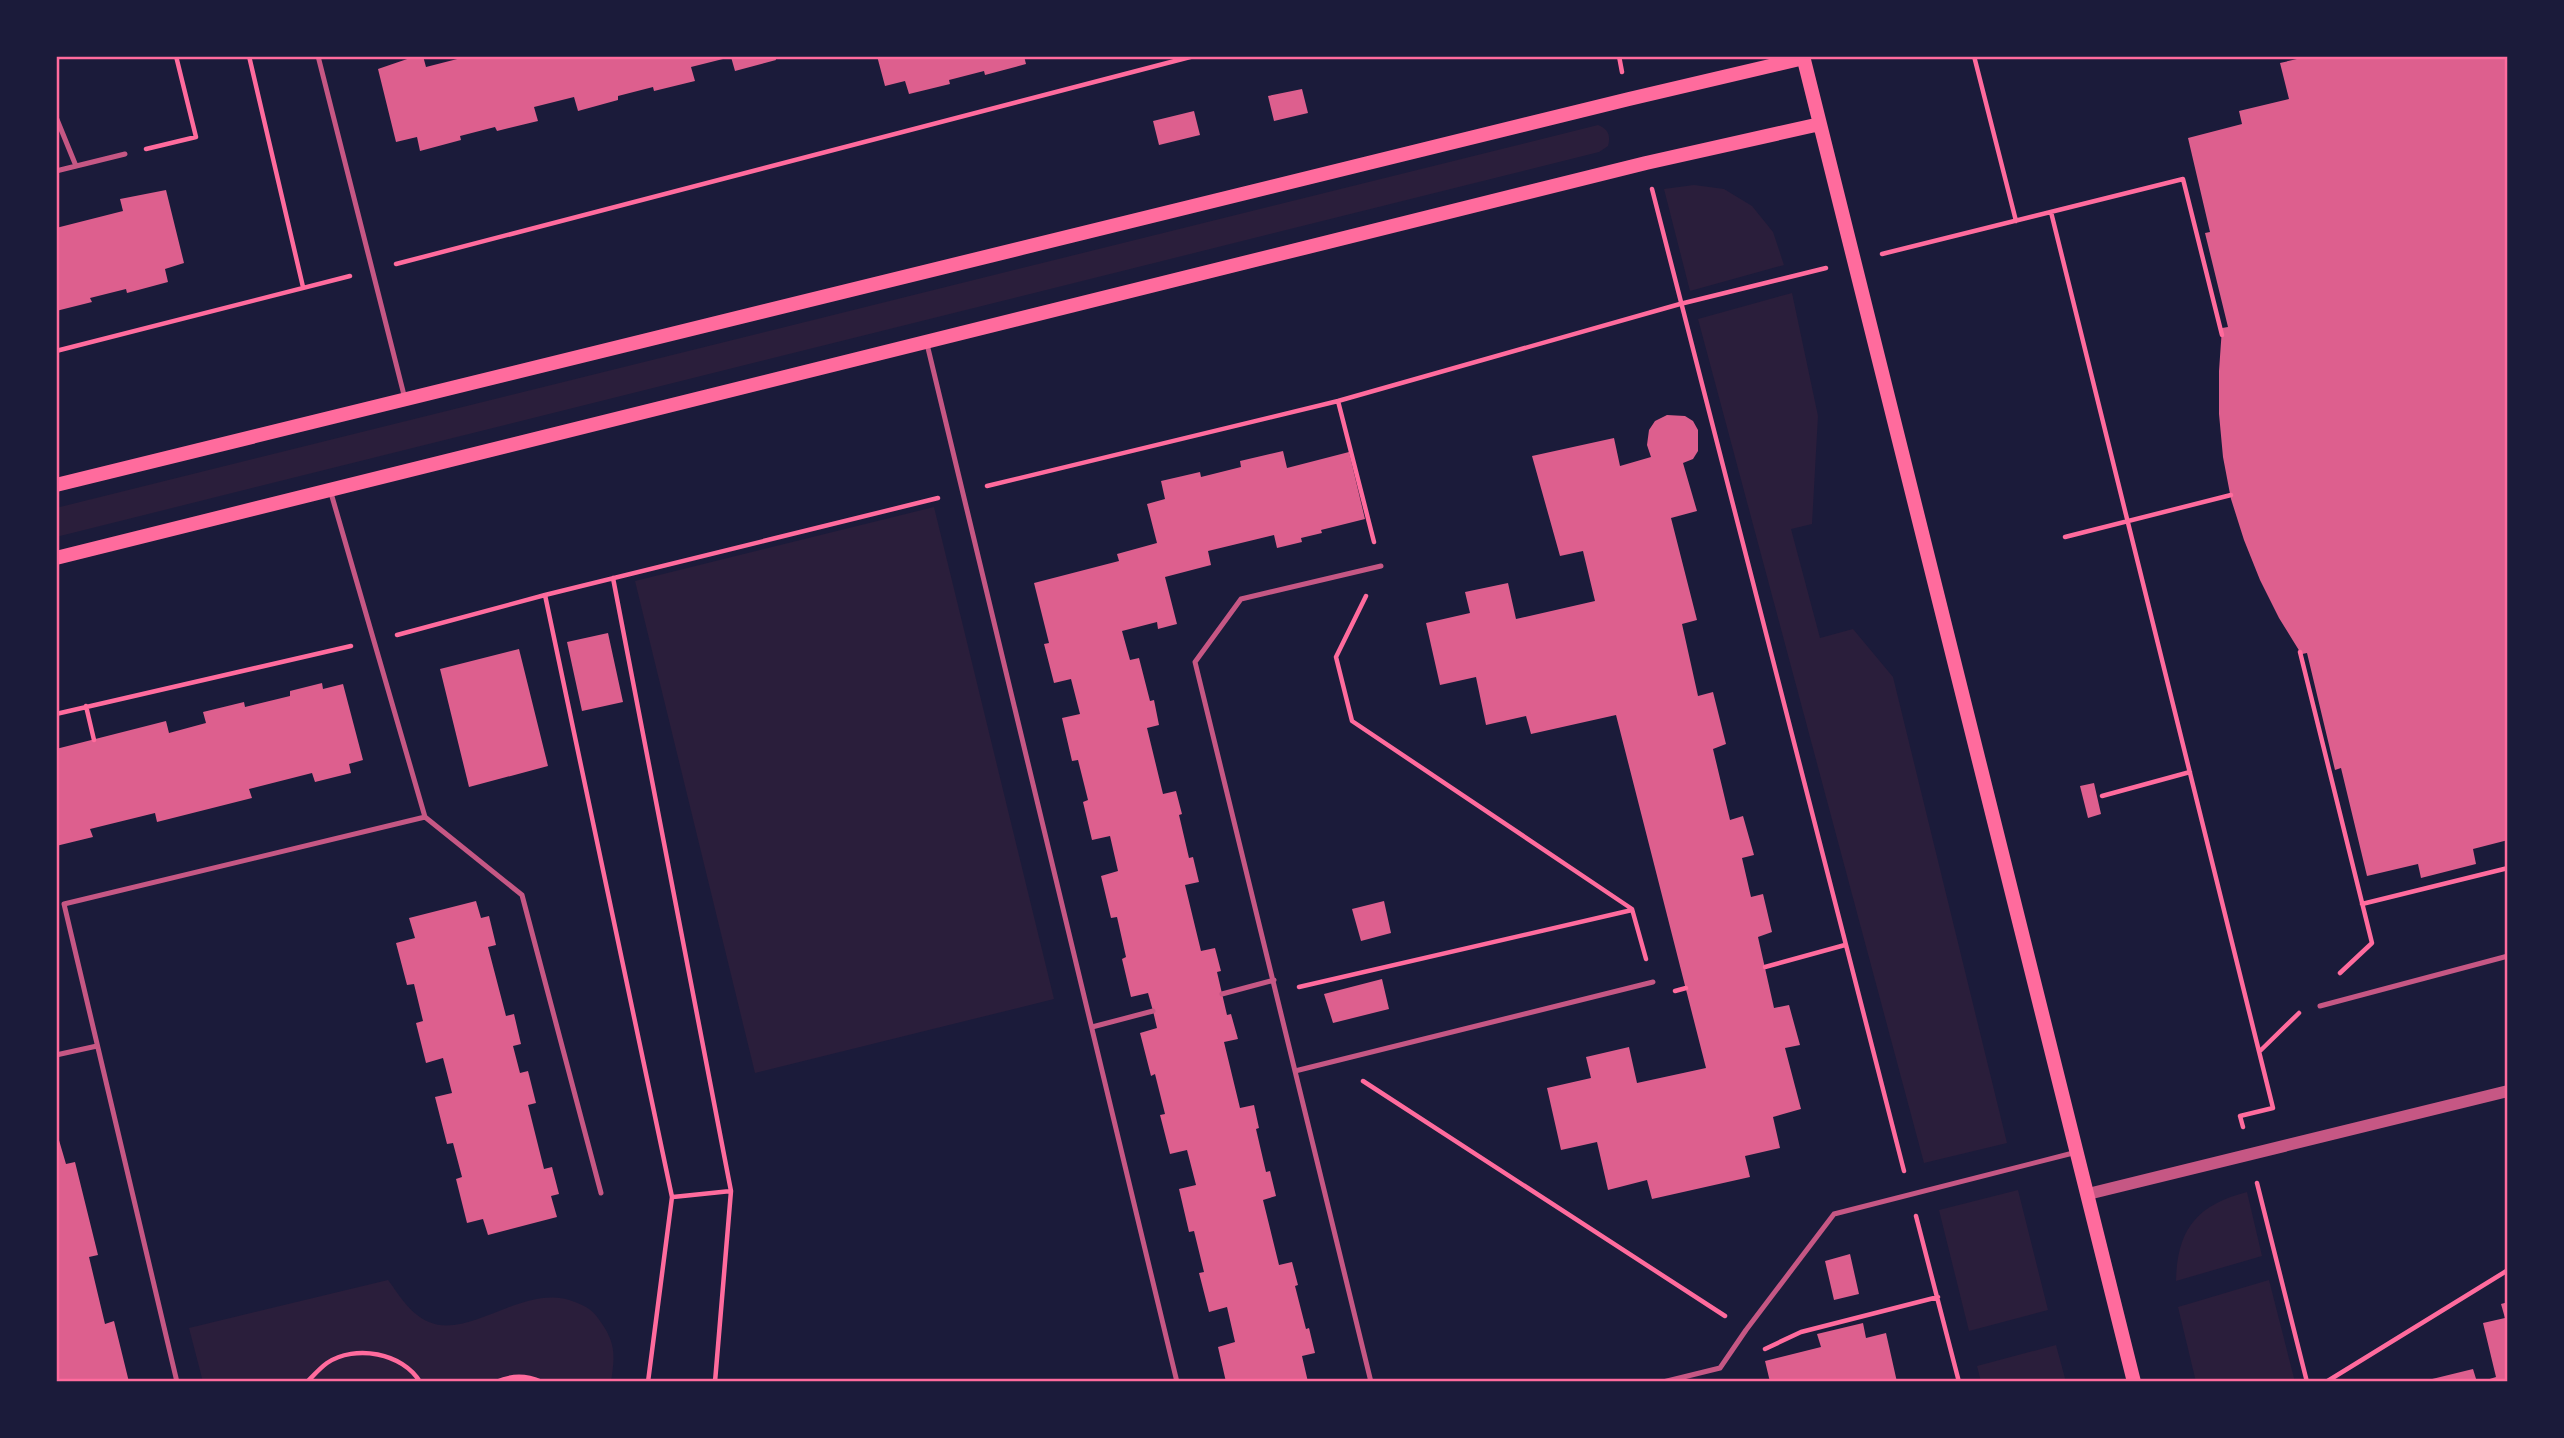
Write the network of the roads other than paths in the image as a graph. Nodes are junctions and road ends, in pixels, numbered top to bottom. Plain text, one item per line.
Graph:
1 (318, 56) edge
2 (1803, 57) edge
3 (56, 117) edge
4 (1820, 124) junction
5 (125, 154) road end
6 (76, 166) junction
7 (56, 171) edge
8 (927, 343) junction
9 (405, 399) junction
10 (56, 485) edge
11 (330, 490) junction
12 (56, 558) edge
13 (1381, 566) road end
14 (425, 817) junction
15 (2508, 956) edge
16 (1274, 980) junction
17 (1653, 982) road end
18 (1222, 993) dead end
19 (2320, 1006) dead end
20 (1153, 1011) dead end
21 (1092, 1027) junction
22 (97, 1046) junction
23 (56, 1055) edge
24 (1295, 1070) junction
25 (2508, 1090) edge
26 (2077, 1152) junction
27 (601, 1192) dead end
28 (2088, 1194) junction
29 (177, 1382) edge
30 (1177, 1382) edge
31 (1371, 1382) edge
32 (1663, 1382) edge
33 (2134, 1382) edge

1 - 9 lane
2 - 4 main road
2 - 9 main road
3 - 6 lane
4 - 8 main road
4 - 26 main road
5 - 6 lane
6 - 7 lane
8 - 11 main road
8 - 21 lane
9 - 10 main road
11 - 12 main road
11 - 14 lane
13 - 16 lane
14 - 22 lane
14 - 27 lane
15 - 19 lane
16 - 18 lane
16 - 24 lane
17 - 24 lane
20 - 21 lane
21 - 30 lane
22 - 23 lane
22 - 29 lane
24 - 31 lane
25 - 28 street
26 - 28 main road
26 - 32 lane
28 - 33 main road

